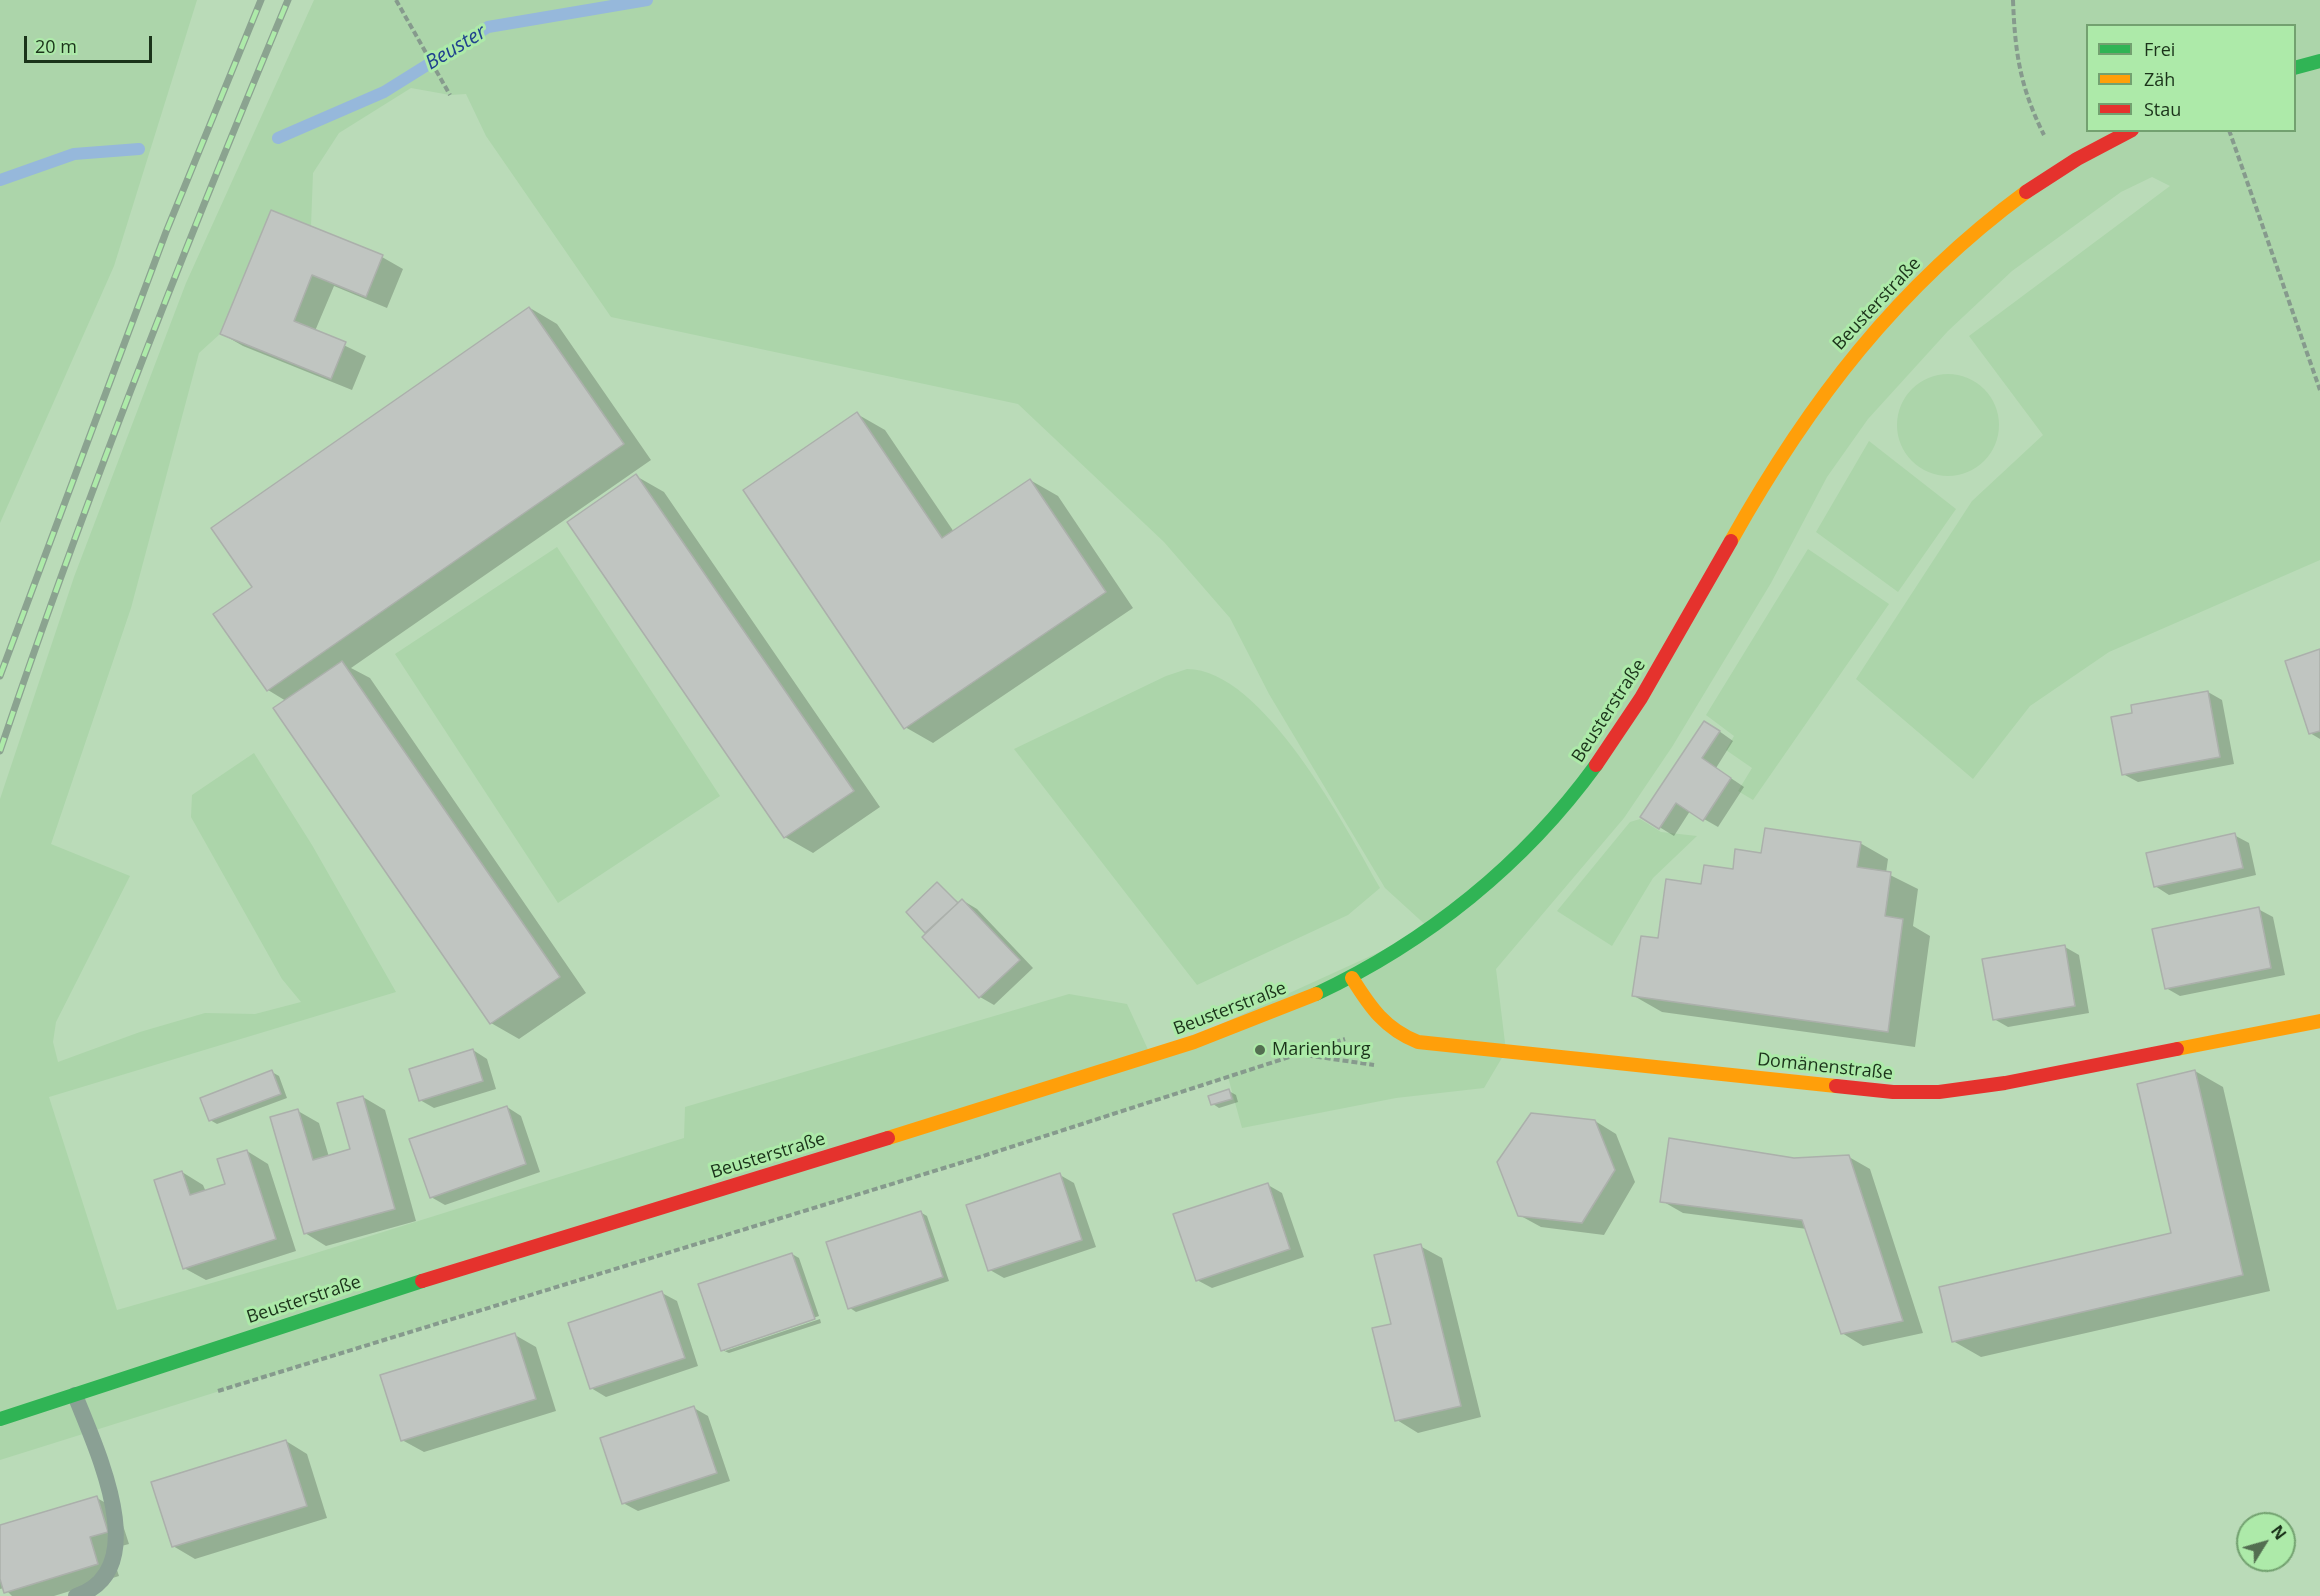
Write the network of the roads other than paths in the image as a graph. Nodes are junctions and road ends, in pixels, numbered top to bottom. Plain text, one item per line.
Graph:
1 (2320, 61) edge
2 (2296, 68) edge
3 (2128, 132) edge
4 (1352, 978) junction
5 (2320, 1021) edge
6 (75, 1395) junction
7 (0, 1419) edge
8 (76, 1596) edge

1 - 2 street
3 - 4 street, Beusterstraße
4 - 5 street, Domänenstraße
4 - 6 street, Beusterstraße
6 - 7 street, Beusterstraße
6 - 8 lane

